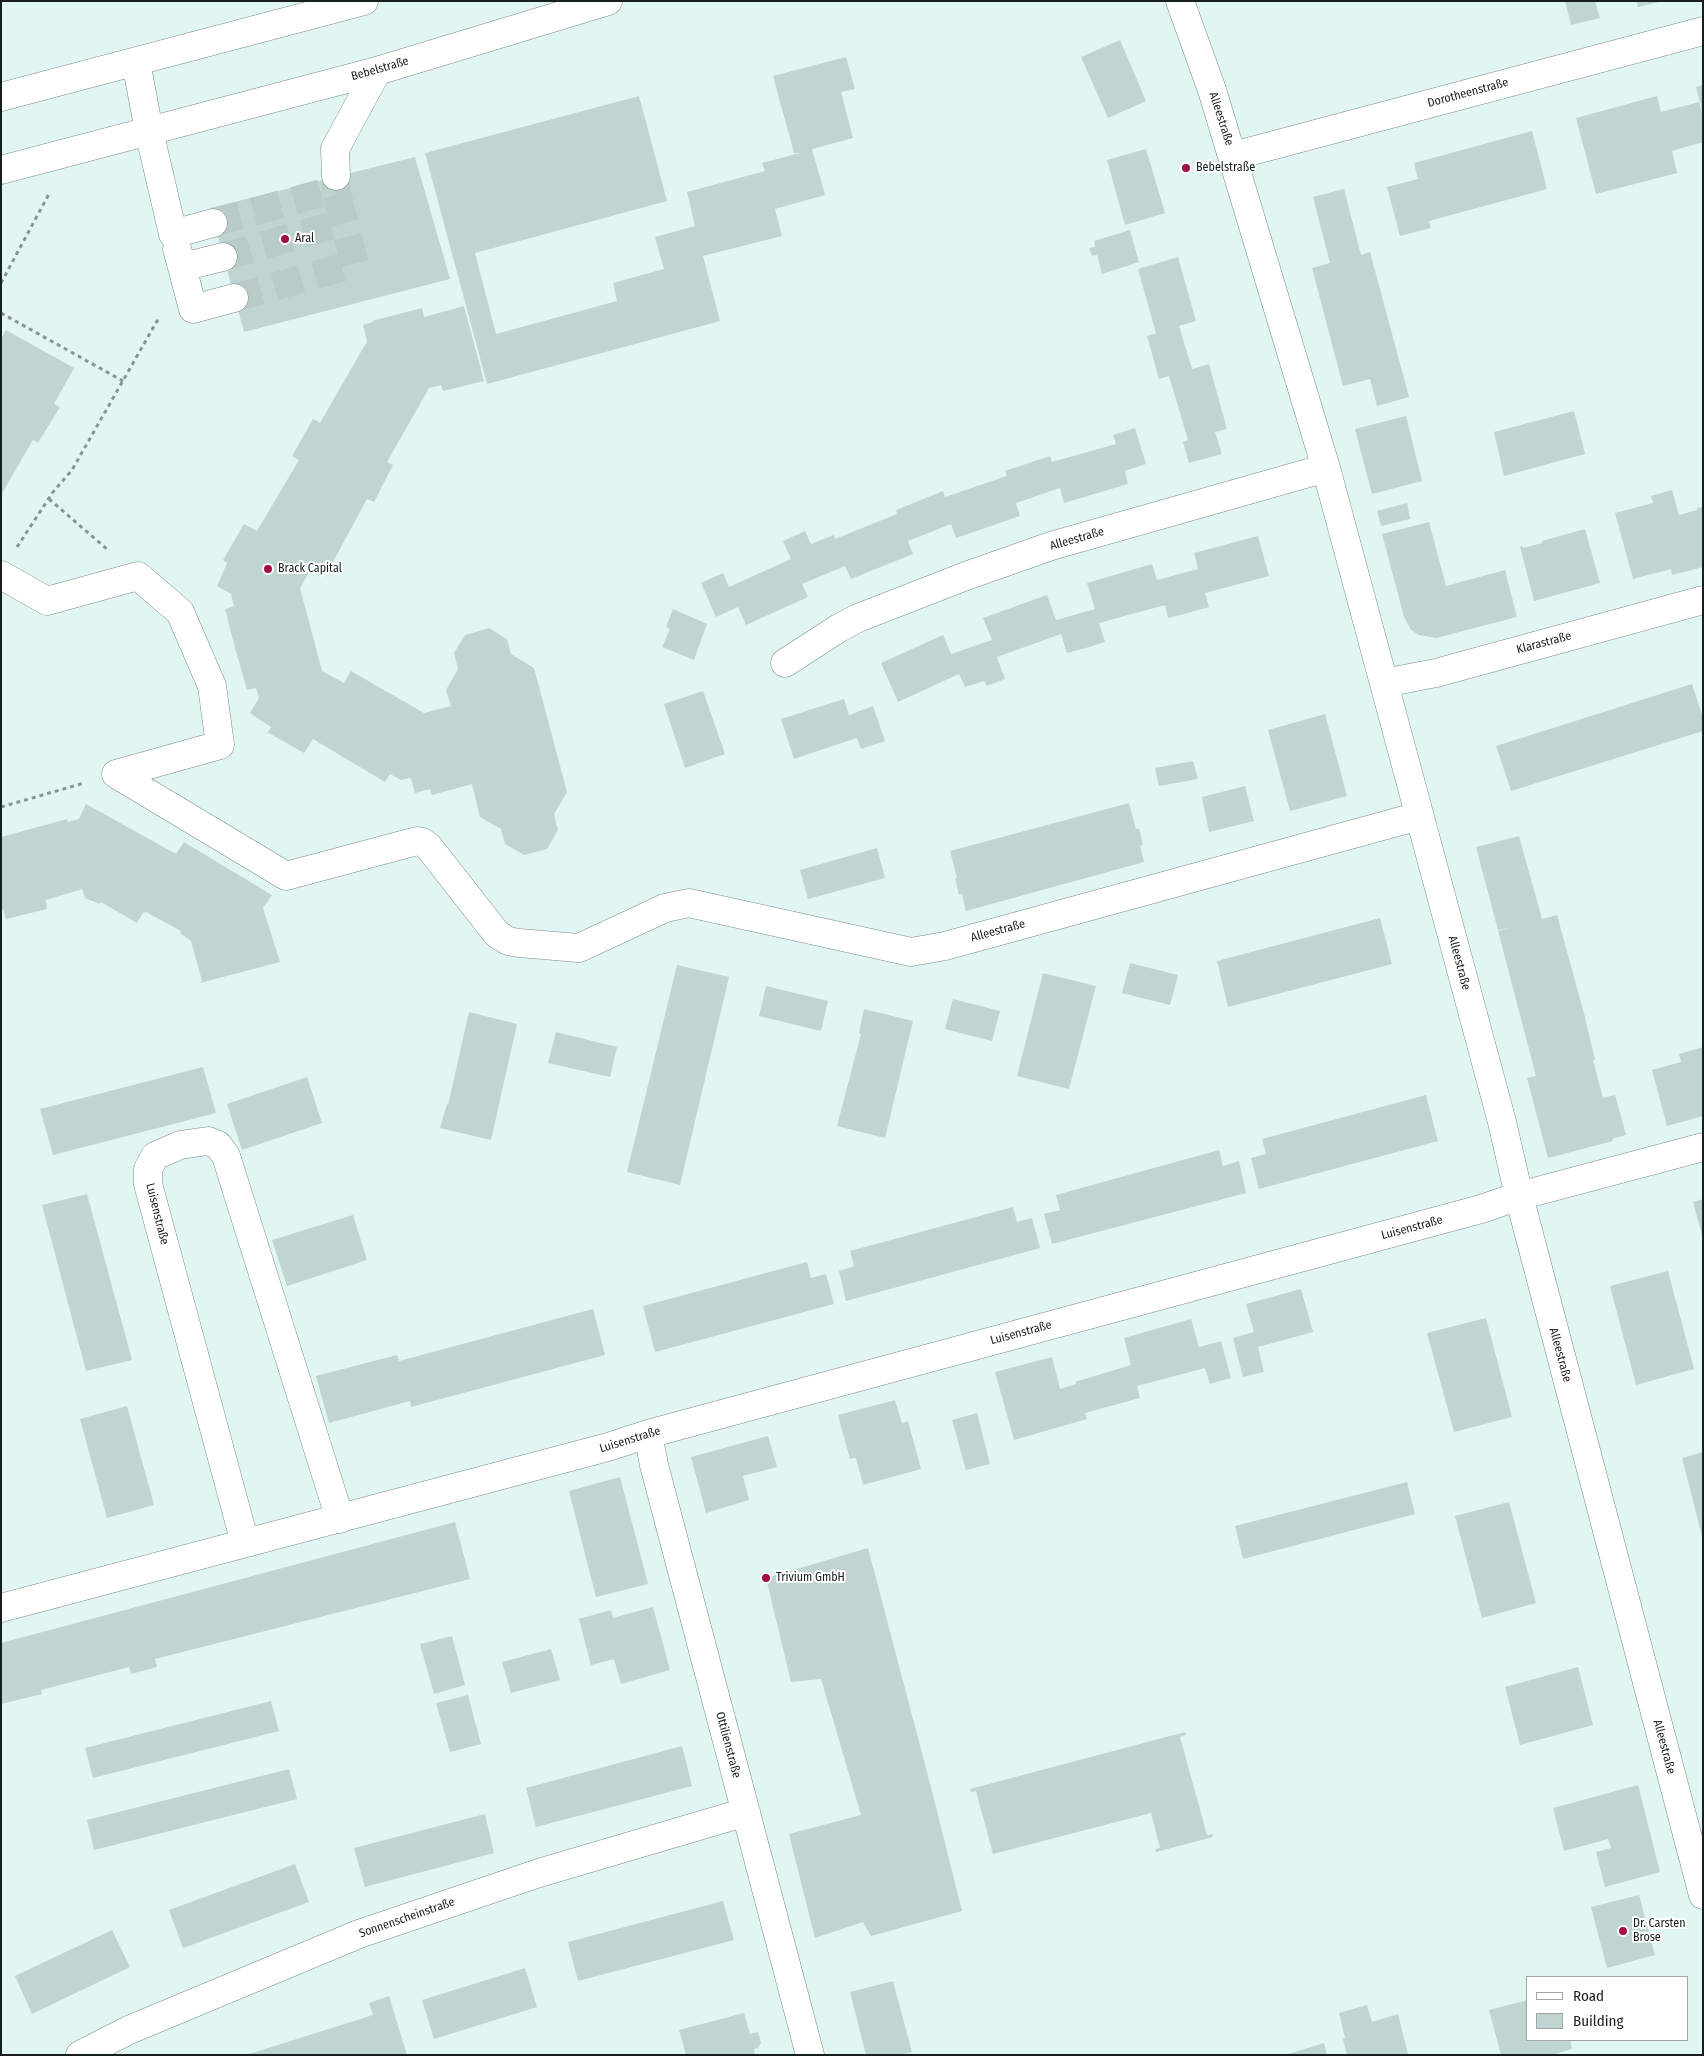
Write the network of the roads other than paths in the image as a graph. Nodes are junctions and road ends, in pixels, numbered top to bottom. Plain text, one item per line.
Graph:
1 (364, 1) edge
2 (608, 1) edge
3 (1180, 1) edge
4 (1703, 31) edge
5 (136, 62) junction
6 (377, 71) junction
7 (1, 97) edge
8 (149, 131) junction
9 (1233, 156) junction
10 (1, 170) edge
11 (336, 176) tunnel mouth
12 (214, 223) tunnel mouth
13 (173, 234) junction
14 (222, 257) tunnel mouth
15 (182, 267) junction
16 (234, 298) tunnel mouth
17 (1326, 468) junction
18 (6, 565) edge
19 (1703, 600) edge
20 (786, 663) dead end
21 (1384, 683) junction
22 (1418, 816) junction
23 (1703, 1147) edge
24 (1518, 1196) junction
25 (648, 1434) junction
26 (340, 1519) junction
27 (245, 1543) junction
28 (1, 1608) edge
29 (746, 1812) junction
30 (1703, 1894) edge
31 (80, 2055) edge
32 (810, 2055) edge

1 - 5 street
2 - 6 street, Bebelstraße
3 - 9 street, Alleestraße
4 - 9 street, Dorotheenstraße
5 - 7 street
5 - 8 street
6 - 8 street, Bebelstraße
6 - 11 street
8 - 10 street, Bebelstraße
8 - 13 street
9 - 17 street, Alleestraße
12 - 13 street
13 - 15 street
14 - 15 street
15 - 16 street
17 - 20 street, Alleestraße
17 - 21 street, Alleestraße
18 - 22 street, Alleestraße
19 - 21 street, Klarastraße
21 - 22 street, Alleestraße
22 - 24 street, Alleestraße
23 - 24 street, Luisenstraße
24 - 25 street, Luisenstraße
24 - 30 street, Alleestraße
25 - 26 street, Luisenstraße
25 - 29 street, Ottilienstraße
26 - 27 street, Luisenstraße
26 - 27 street, Luisenstraße
27 - 28 street, Luisenstraße
29 - 31 street, Sonnenscheinstraße
29 - 32 street, Ottilienstraße

